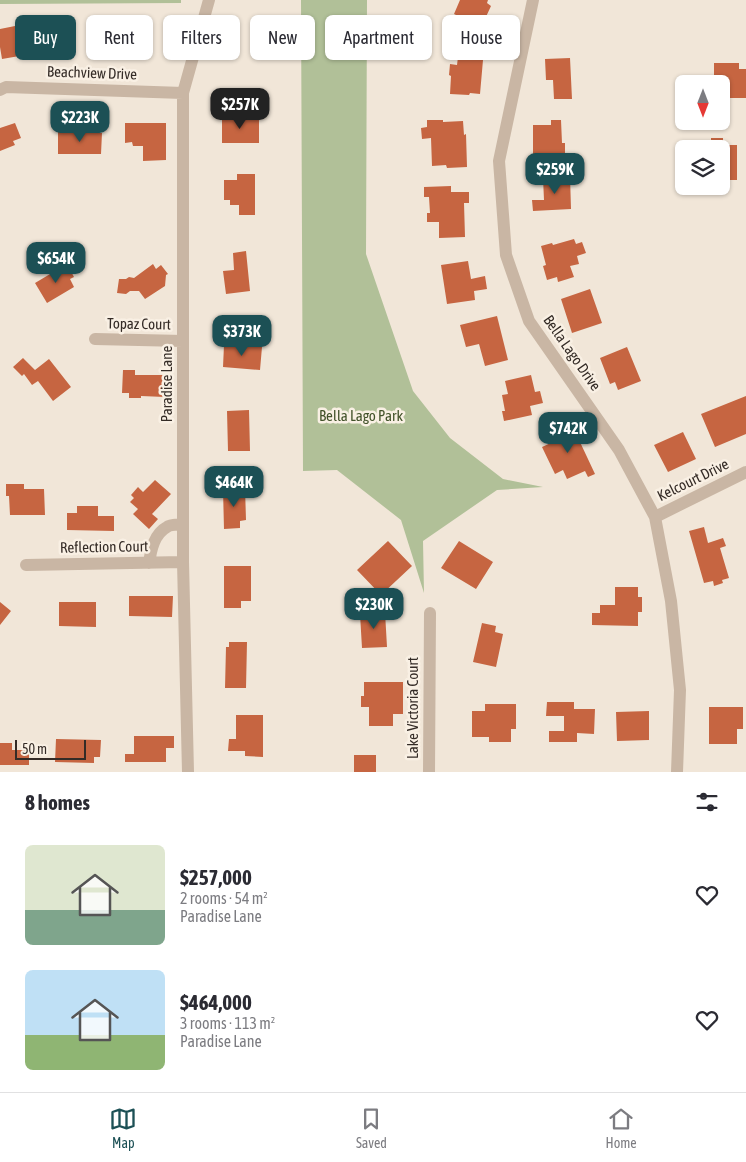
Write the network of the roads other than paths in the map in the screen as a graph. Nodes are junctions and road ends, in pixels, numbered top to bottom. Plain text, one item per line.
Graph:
1 (209, 0) edge
2 (533, 0) edge
3 (0, 90) edge
4 (183, 93) junction
5 (95, 339) dead end
6 (183, 341) junction
7 (746, 472) edge
8 (655, 518) junction
9 (183, 524) junction
10 (183, 562) junction
11 (149, 563) junction
12 (26, 565) dead end
13 (430, 613) dead end
14 (188, 772) edge
15 (429, 772) edge
16 (677, 772) edge

1 - 4 street, Paradise Lane
2 - 8 street, Bella Lago Drive
3 - 4 street, Beachview Drive
4 - 6 street, Paradise Lane
5 - 6 street, Topaz Court
6 - 9 street, Paradise Lane
7 - 8 street, Kelcourt Drive
8 - 16 street, Bella Lago Drive
9 - 10 street, Paradise Lane
9 - 11 street
10 - 11 street, Reflection Court
10 - 14 street, Paradise Lane
11 - 12 street, Reflection Court
13 - 15 street, Lake Victoria Court

